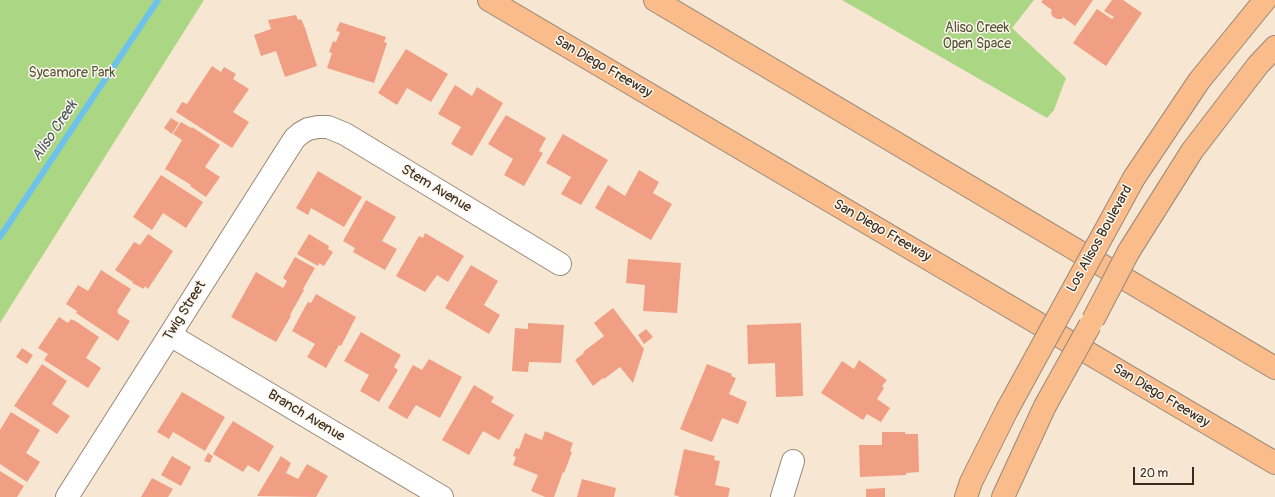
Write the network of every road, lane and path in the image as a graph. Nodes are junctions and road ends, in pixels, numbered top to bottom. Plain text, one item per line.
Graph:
1 (489, 0) edge
2 (655, 0) edge
3 (1265, 0) edge
4 (1275, 47) edge
5 (308, 129) joint
6 (560, 264) dead end
7 (170, 335) junction
8 (1275, 368) edge
9 (793, 461) dead end
10 (1275, 463) edge
11 (66, 497) edge
12 (442, 497) edge
13 (782, 497) edge
14 (966, 497) edge
15 (1003, 497) edge

1 - 10 main road, San Diego Freeway
2 - 8 main road
3 - 14 main road, Los Alisos Boulevard, bridge
4 - 15 main road, bridge
5 - 6 street, Stem Avenue
5 - 7 street, Twig Street
7 - 11 street, Twig Street
7 - 12 street, Branch Avenue
9 - 13 street

